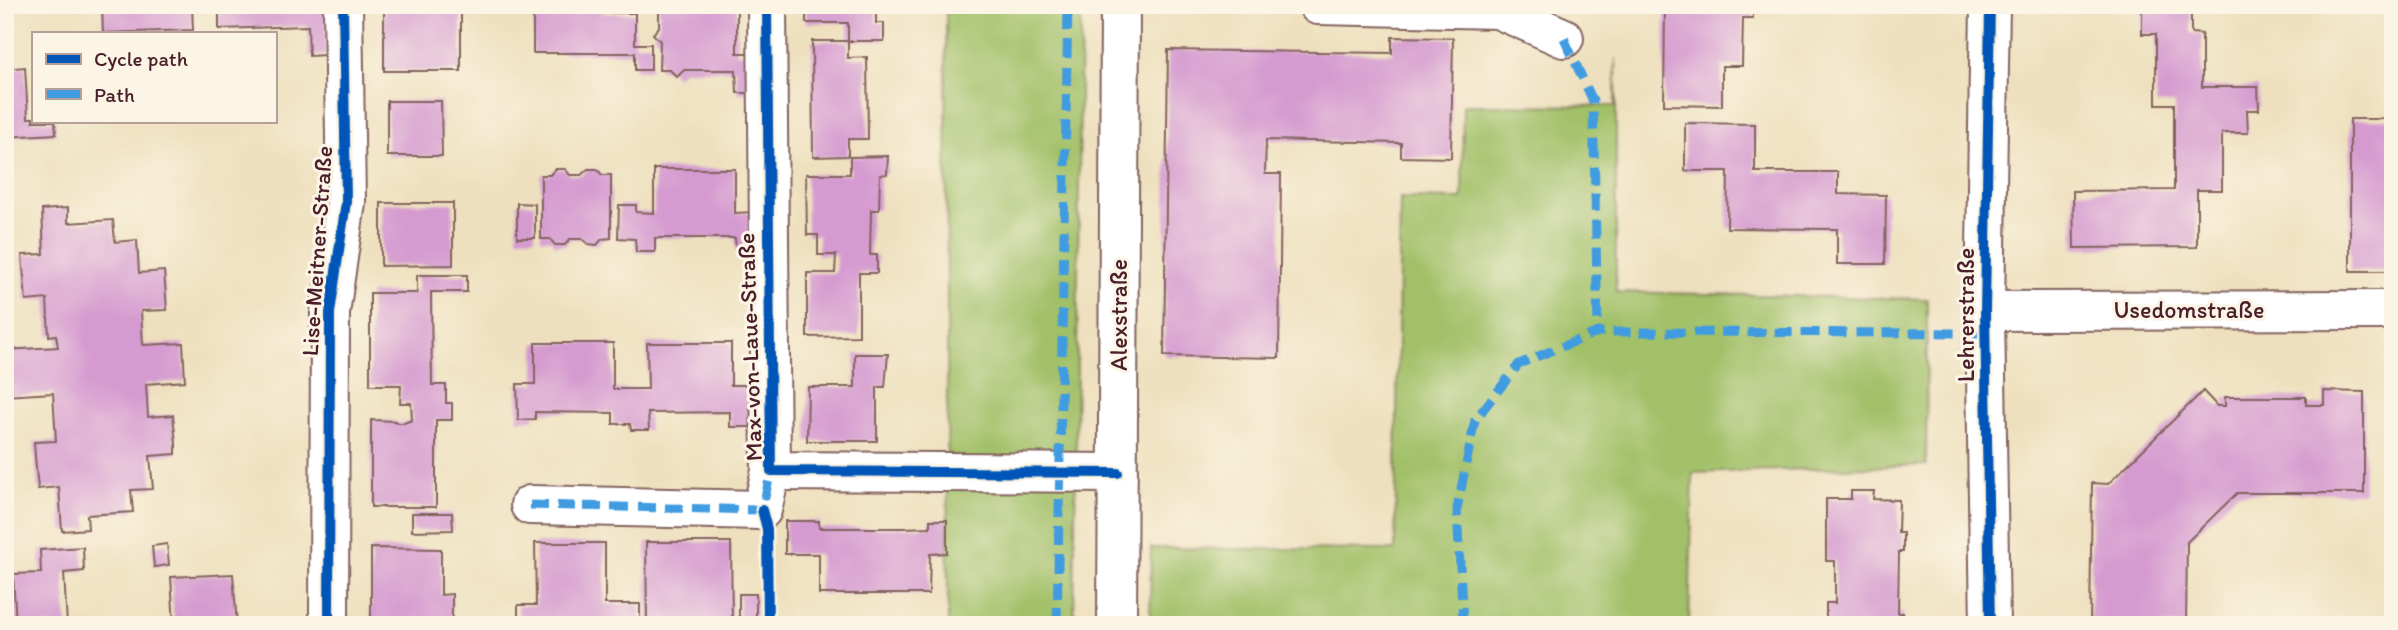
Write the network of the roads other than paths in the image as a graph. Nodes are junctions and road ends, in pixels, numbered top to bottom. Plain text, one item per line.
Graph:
1 (343, 5) edge
2 (767, 5) edge
3 (1120, 5) edge
4 (1318, 5) edge
5 (1990, 5) edge
6 (1564, 38) dead end
7 (2393, 310) edge
8 (1986, 311) junction
9 (771, 471) junction
10 (1118, 473) junction
11 (530, 505) dead end
12 (329, 625) edge
13 (1117, 625) edge
14 (1990, 625) edge

1 - 12 street, Lise-Meitner-Straße
2 - 9 street, Max-von-Laue-Straße
3 - 10 street, Alexstraße
4 - 6 street
5 - 8 street, Lehrerstraße
7 - 8 street, Usedomstraße
8 - 14 street, Lehrerstraße
9 - 10 street, Max-von-Laue-Straße
9 - 11 street, Max-von-Laue-Straße
10 - 13 street, Alexstraße

